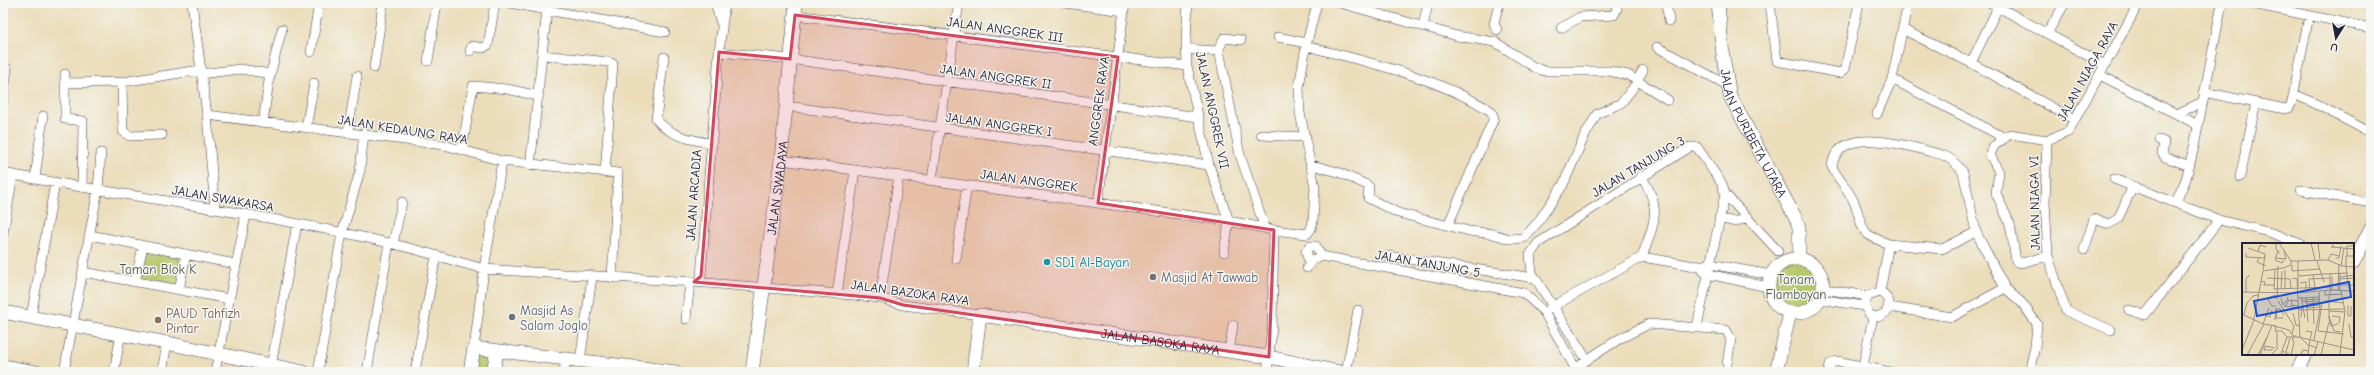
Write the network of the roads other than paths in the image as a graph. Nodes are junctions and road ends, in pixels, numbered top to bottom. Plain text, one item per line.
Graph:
1 (192, 3) edge
2 (319, 3) edge
3 (383, 3) edge
4 (437, 3) edge
5 (495, 3) edge
6 (510, 3) edge
7 (715, 3) edge
8 (725, 3) edge
9 (959, 3) edge
10 (1065, 3) edge
11 (1188, 3) edge
12 (1317, 3) edge
13 (1340, 3) edge
14 (1428, 3) edge
15 (1499, 3) edge
16 (1615, 3) edge
17 (1666, 3) edge
18 (1718, 3) edge
19 (1770, 3) edge
20 (1859, 3) edge
21 (1908, 3) edge
22 (2065, 3) edge
23 (2139, 3) edge
24 (2222, 3) edge
25 (2247, 3) edge
26 (1996, 4) edge
27 (547, 7) edge
28 (1125, 7) edge
29 (795, 9) edge
30 (2309, 16) junction
31 (1669, 20) dead end
32 (722, 24) junction
33 (1423, 26) junction
34 (1561, 28) dead end
35 (2371, 28) edge
36 (282, 29) dead end
37 (1497, 30) dead end
38 (1904, 30) junction
39 (665, 32) dead end
40 (2048, 32) junction
41 (954, 34) junction
42 (1278, 37) dead end
43 (1241, 40) dead end
44 (1306, 45) junction
45 (1657, 47) dead end
46 (1186, 49) junction
47 (1219, 50) junction
48 (470, 51) dead end
49 (311, 52) dead end
50 (719, 52) junction
51 (542, 55) junction
52 (664, 57) dead end
53 (1118, 57) junction
54 (790, 59) junction
55 (428, 61) dead end
56 (1971, 63) junction
57 (3, 64) edge
58 (2105, 65) junction
59 (1187, 66) junction
60 (374, 68) dead end
61 (1643, 70) dead end
62 (200, 72) junction
63 (271, 74) junction
64 (2100, 75) junction
65 (357, 76) dead end
66 (1892, 79) junction
67 (1638, 81) junction
68 (122, 82) junction
69 (314, 83) dead end
70 (946, 83) junction
71 (1727, 85) junction
72 (2294, 94) junction
73 (539, 96) junction
74 (2203, 97) junction
75 (1668, 100) dead end
76 (3, 101) edge
77 (2256, 103) junction
78 (1111, 105) junction
79 (786, 106) junction
80 (1877, 114) dead end
81 (2177, 114) junction
82 (207, 115) junction
83 (43, 116) dead end
84 (1198, 117) junction
85 (2076, 120) junction
86 (263, 123) junction
87 (2198, 125) junction
88 (306, 128) junction
89 (939, 129) junction
90 (348, 132) junction
91 (2371, 133) edge
92 (364, 134) junction
93 (1261, 134) dead end
94 (162, 135) dead end
95 (1306, 137) junction
96 (2004, 138) junction
97 (2047, 140) junction
98 (2159, 140) dead end
99 (710, 143) junction
100 (462, 149) junction
101 (1104, 151) junction
102 (101, 153) dead end
103 (781, 160) junction
104 (502, 161) junction
105 (530, 165) junction
106 (1209, 165) junction
107 (1312, 165) junction
108 (2190, 166) junction
109 (855, 170) junction
110 (605, 172) junction
111 (3, 173) edge
112 (13, 175) junction
113 (899, 175) junction
114 (1640, 176) junction
115 (2240, 177) dead end
116 (35, 179) junction
117 (932, 179) junction
118 (2114, 179) dead end
119 (55, 183) junction
120 (967, 184) junction
121 (2133, 186) junction
122 (82, 187) junction
123 (98, 189) junction
124 (2301, 190) dead end
125 (1725, 194) junction
126 (402, 202) dead end
127 (2176, 202) junction
128 (1098, 203) junction
129 (2371, 203) edge
130 (215, 209) junction
131 (246, 215) junction
132 (1748, 217) junction
133 (1719, 218) junction
134 (2219, 220) junction
135 (1229, 221) junction
136 (297, 224) junction
137 (1448, 225) junction
138 (2371, 228) edge
139 (1269, 229) junction
140 (1976, 232) junction
141 (342, 233) junction
142 (3, 234) edge
143 (90, 235) junction
144 (391, 243) junction
145 (2298, 243) edge
146 (1889, 244) junction
147 (142, 246) junction
148 (2084, 250) dead end
149 (1778, 251) dead end
150 (1224, 252) dead end
151 (186, 254) junction
152 (436, 256) junction
153 (1388, 256) dead end
154 (2048, 256) junction
155 (1642, 257) junction
156 (956, 259) dead end
157 (1799, 259) junction
158 (1414, 261) junction
159 (2354, 261) edge
160 (235, 264) junction
161 (1710, 264) junction
162 (1308, 265) dead end
163 (1695, 266) junction
164 (484, 269) junction
165 (83, 272) junction
166 (1412, 274) junction
167 (1708, 274) junction
168 (592, 277) junction
169 (612, 278) junction
170 (1534, 278) junction
171 (695, 280) junction
172 (1769, 281) junction
173 (135, 282) junction
174 (764, 286) junction
175 (2005, 288) junction
176 (179, 290) junction
177 (1880, 292) junction
178 (837, 294) junction
179 (1822, 294) junction
180 (1868, 296) junction
181 (880, 298) junction
182 (229, 299) junction
183 (1554, 305) junction
184 (1864, 306) junction
185 (1889, 307) junction
186 (1358, 310) dead end
187 (2129, 310) dead end
188 (3, 312) edge
189 (1544, 312) junction
190 (1790, 313) junction
191 (980, 315) junction
192 (31, 317) junction
193 (1873, 317) junction
194 (686, 319) dead end
195 (73, 325) junction
196 (1233, 326) dead end
197 (1697, 327) junction
198 (2111, 330) dead end
199 (121, 334) junction
200 (166, 342) junction
201 (474, 348) junction
202 (497, 351) junction
203 (1229, 351) junction
204 (217, 354) junction
205 (2306, 355) edge
206 (1269, 357) junction
207 (1586, 360) junction
208 (580, 361) junction
209 (3, 364) edge
210 (1727, 364) dead end
211 (565, 366) edge
212 (1863, 366) junction
213 (16, 369) edge
214 (271, 369) edge
215 (46, 372) edge
216 (64, 372) edge
217 (114, 372) edge
218 (162, 372) edge
219 (215, 372) edge
220 (304, 372) edge
221 (318, 372) edge
222 (367, 372) edge
223 (415, 372) edge
224 (470, 372) edge
225 (493, 372) edge
226 (676, 372) edge
227 (752, 372) edge
228 (973, 372) edge
229 (1267, 372) edge
230 (1340, 372) edge
231 (1346, 372) edge
232 (1776, 372) edge
233 (1829, 372) edge
234 (1890, 372) edge
235 (2029, 372) edge
236 (2297, 372) edge

1 - 62 street
2 - 49 street
3 - 60 street
4 - 55 street
5 - 48 street
6 - 27 street
7 - 32 street
8 - 32 street, JALAN ARCADIA
9 - 41 street
10 - 28 street
11 - 46 street, JALAN ANGGREK VII
12 - 44 street
13 - 33 street
14 - 33 street
15 - 37 street
16 - 34 street
17 - 31 street
18 - 71 street, JALAN PURIBETA UTARA
19 - 20 street
21 - 38 street
22 - 40 street
23 - 58 street, JALAN NIAGA RAYA
24 - 74 street
25 - 30 street
26 - 40 street
26 - 56 street
27 - 39 street
27 - 51 street
28 - 53 street, ANGGREK RAYA
29 - 41 street, JALAN ANGGREK III
29 - 54 street, JALAN SWADAYA
30 - 35 street
30 - 72 street
32 - 50 street, JALAN ARCADIA
33 - 67 street
36 - 63 street
38 - 56 street
38 - 66 street
40 - 58 street
41 - 53 street, JALAN ANGGREK III
41 - 70 street
42 - 44 street
43 - 47 street
44 - 95 street
44 - 137 street
45 - 71 street
46 - 47 street
46 - 59 street, JALAN ANGGREK VII
47 - 139 street
50 - 54 street
50 - 99 street, JALAN ARCADIA
51 - 73 street
51 - 110 street
52 - 99 street
53 - 59 street, JALAN ANGGREK III
53 - 78 street, ANGGREK RAYA
54 - 70 street, JALAN ANGGREK II
54 - 79 street, JALAN SWADAYA
56 - 85 street
57 - 76 street
58 - 64 street, JALAN NIAGA RAYA
59 - 84 street, JALAN ANGGREK VII
61 - 67 street
62 - 63 street
62 - 68 street
62 - 82 street
63 - 86 street
64 - 81 street
64 - 85 street, JALAN NIAGA RAYA
65 - 90 street
66 - 80 street
66 - 96 street
67 - 75 street
67 - 137 street
68 - 94 street
68 - 122 street
69 - 88 street
70 - 78 street, JALAN ANGGREK II
70 - 89 street
71 - 157 street, JALAN PURIBETA UTARA
72 - 77 street
72 - 91 street
73 - 100 street
73 - 105 street
74 - 77 street
74 - 81 street
74 - 87 street
77 - 115 street
78 - 84 street, JALAN ANGGREK II
78 - 101 street, ANGGREK RAYA
79 - 89 street, JALAN ANGGREK I
79 - 103 street, JALAN SWADAYA
81 - 87 street
82 - 86 street, JALAN KEDAUNG RAYA
82 - 130 street
83 - 116 street
84 - 106 street, JALAN ANGGREK VII
85 - 97 street, JALAN NIAGA RAYA
86 - 88 street, JALAN KEDAUNG RAYA
87 - 108 street
88 - 90 street, JALAN KEDAUNG RAYA
89 - 101 street, JALAN ANGGREK I
89 - 117 street
90 - 92 street, JALAN KEDAUNG RAYA
92 - 100 street, JALAN KEDAUNG RAYA
92 - 141 street
93 - 95 street
95 - 107 street
96 - 97 street
96 - 154 street
97 - 154 street, JALAN NIAGA VI
98 - 108 street
99 - 171 street, JALAN ARCADIA
100 - 104 street, JALAN KEDAUNG RAYA
101 - 106 street, JALAN ANGGREK I
101 - 128 street, ANGGREK RAYA
102 - 123 street
103 - 109 street, JALAN ANGGREK
103 - 174 street, JALAN SWADAYA
104 - 105 street, JALAN KEDAUNG RAYA
104 - 164 street
105 - 110 street, JALAN KEDAUNG RAYA
106 - 135 street, JALAN ANGGREK VII
107 - 137 street
107 - 139 street, JALAN ANGGREK
108 - 127 street
109 - 113 street, JALAN ANGGREK
109 - 178 street
110 - 169 street, JALAN KEDAUNG RAYA
111 - 112 street, JALAN SWAKARSA
112 - 116 street, JALAN SWAKARSA
112 - 142 street
113 - 117 street, JALAN ANGGREK
113 - 181 street
114 - 125 street, JALAN TANJUNG 3
114 - 155 street
114 - 170 street, JALAN TANJUNG 3
116 - 119 street, JALAN SWAKARSA
117 - 120 street, JALAN ANGGREK
118 - 121 street
119 - 122 street, JALAN SWAKARSA
119 - 192 street
120 - 128 street, JALAN ANGGREK
120 - 156 street
121 - 127 street
121 - 148 street
122 - 123 street, JALAN SWAKARSA
123 - 130 street, JALAN SWAKARSA
123 - 143 street
124 - 129 street
125 - 132 street
125 - 133 street
126 - 144 street
127 - 134 street
128 - 135 street, JALAN ANGGREK
130 - 131 street, JALAN SWAKARSA
131 - 136 street, JALAN SWAKARSA
131 - 160 street
132 - 133 street
132 - 149 street
133 - 161 street
134 - 145 street
134 - 187 street
135 - 139 street, JALAN ANGGREK
135 - 150 street
136 - 141 street, JALAN SWAKARSA
136 - 214 street
138 - 159 street
139 - 206 street
140 - 146 street
140 - 146 street
140 - 175 street
141 - 144 street, JALAN SWAKARSA
141 - 221 street
143 - 147 street
143 - 165 street
144 - 152 street, JALAN SWAKARSA
144 - 222 street
146 - 177 street
147 - 151 street
147 - 173 street
151 - 160 street
151 - 176 street
152 - 164 street, JALAN SWAKARSA
152 - 223 street
153 - 158 street, JALAN TANJUNG 5
154 - 198 street, JALAN NIAGA VI
155 - 163 street
155 - 183 street
157 - 172 street
157 - 179 street
158 - 166 street
158 - 170 street, JALAN TANJUNG 5
160 - 182 street
161 - 163 street
161 - 167 street
161 - 172 street
162 - 166 street, JALAN TANJUNG 5
163 - 167 street
164 - 168 street, JALAN SWAKARSA
164 - 201 street
165 - 173 street
165 - 195 street
166 - 189 street, JALAN TANJUNG 5
167 - 172 street
167 - 197 street
168 - 169 street, JALAN SWAKARSA
168 - 208 street
169 - 171 street, JALAN SWAKARSA
170 - 183 street, JALAN TANJUNG 3
171 - 174 street
171 - 194 street, JALAN ARCADIA
172 - 190 street
173 - 176 street
174 - 178 street, JALAN BAZOKA RAYA
174 - 227 street, JALAN SWADAYA
175 - 185 street
175 - 235 street
176 - 182 street
177 - 180 street
177 - 185 street
178 - 181 street, JALAN BAZOKA RAYA
179 - 180 street
179 - 184 street
179 - 190 street
180 - 184 street
181 - 191 street, JALAN BAZOKA RAYA
182 - 204 street
183 - 189 street
183 - 207 street, JALAN TANJUNG 3
184 - 193 street
185 - 193 street
186 - 231 street
188 - 192 street
189 - 207 street, JALAN TANJUNG 5
190 - 232 street
191 - 203 street, JALAN BASOKA RAYA
191 - 228 street
192 - 195 street
193 - 212 street
195 - 199 street
195 - 216 street
196 - 203 street
197 - 207 street
197 - 210 street
199 - 200 street
199 - 217 street
200 - 204 street
200 - 218 street
201 - 202 street
201 - 224 street
202 - 211 street
202 - 225 street
203 - 206 street, JALAN BASOKA RAYA
204 - 214 street
204 - 219 street
205 - 236 street
206 - 229 street
206 - 230 street, JALAN BASOKA RAYA
208 - 211 street
208 - 226 street
209 - 213 street
212 - 233 street
212 - 234 street
213 - 215 street
214 - 220 street

